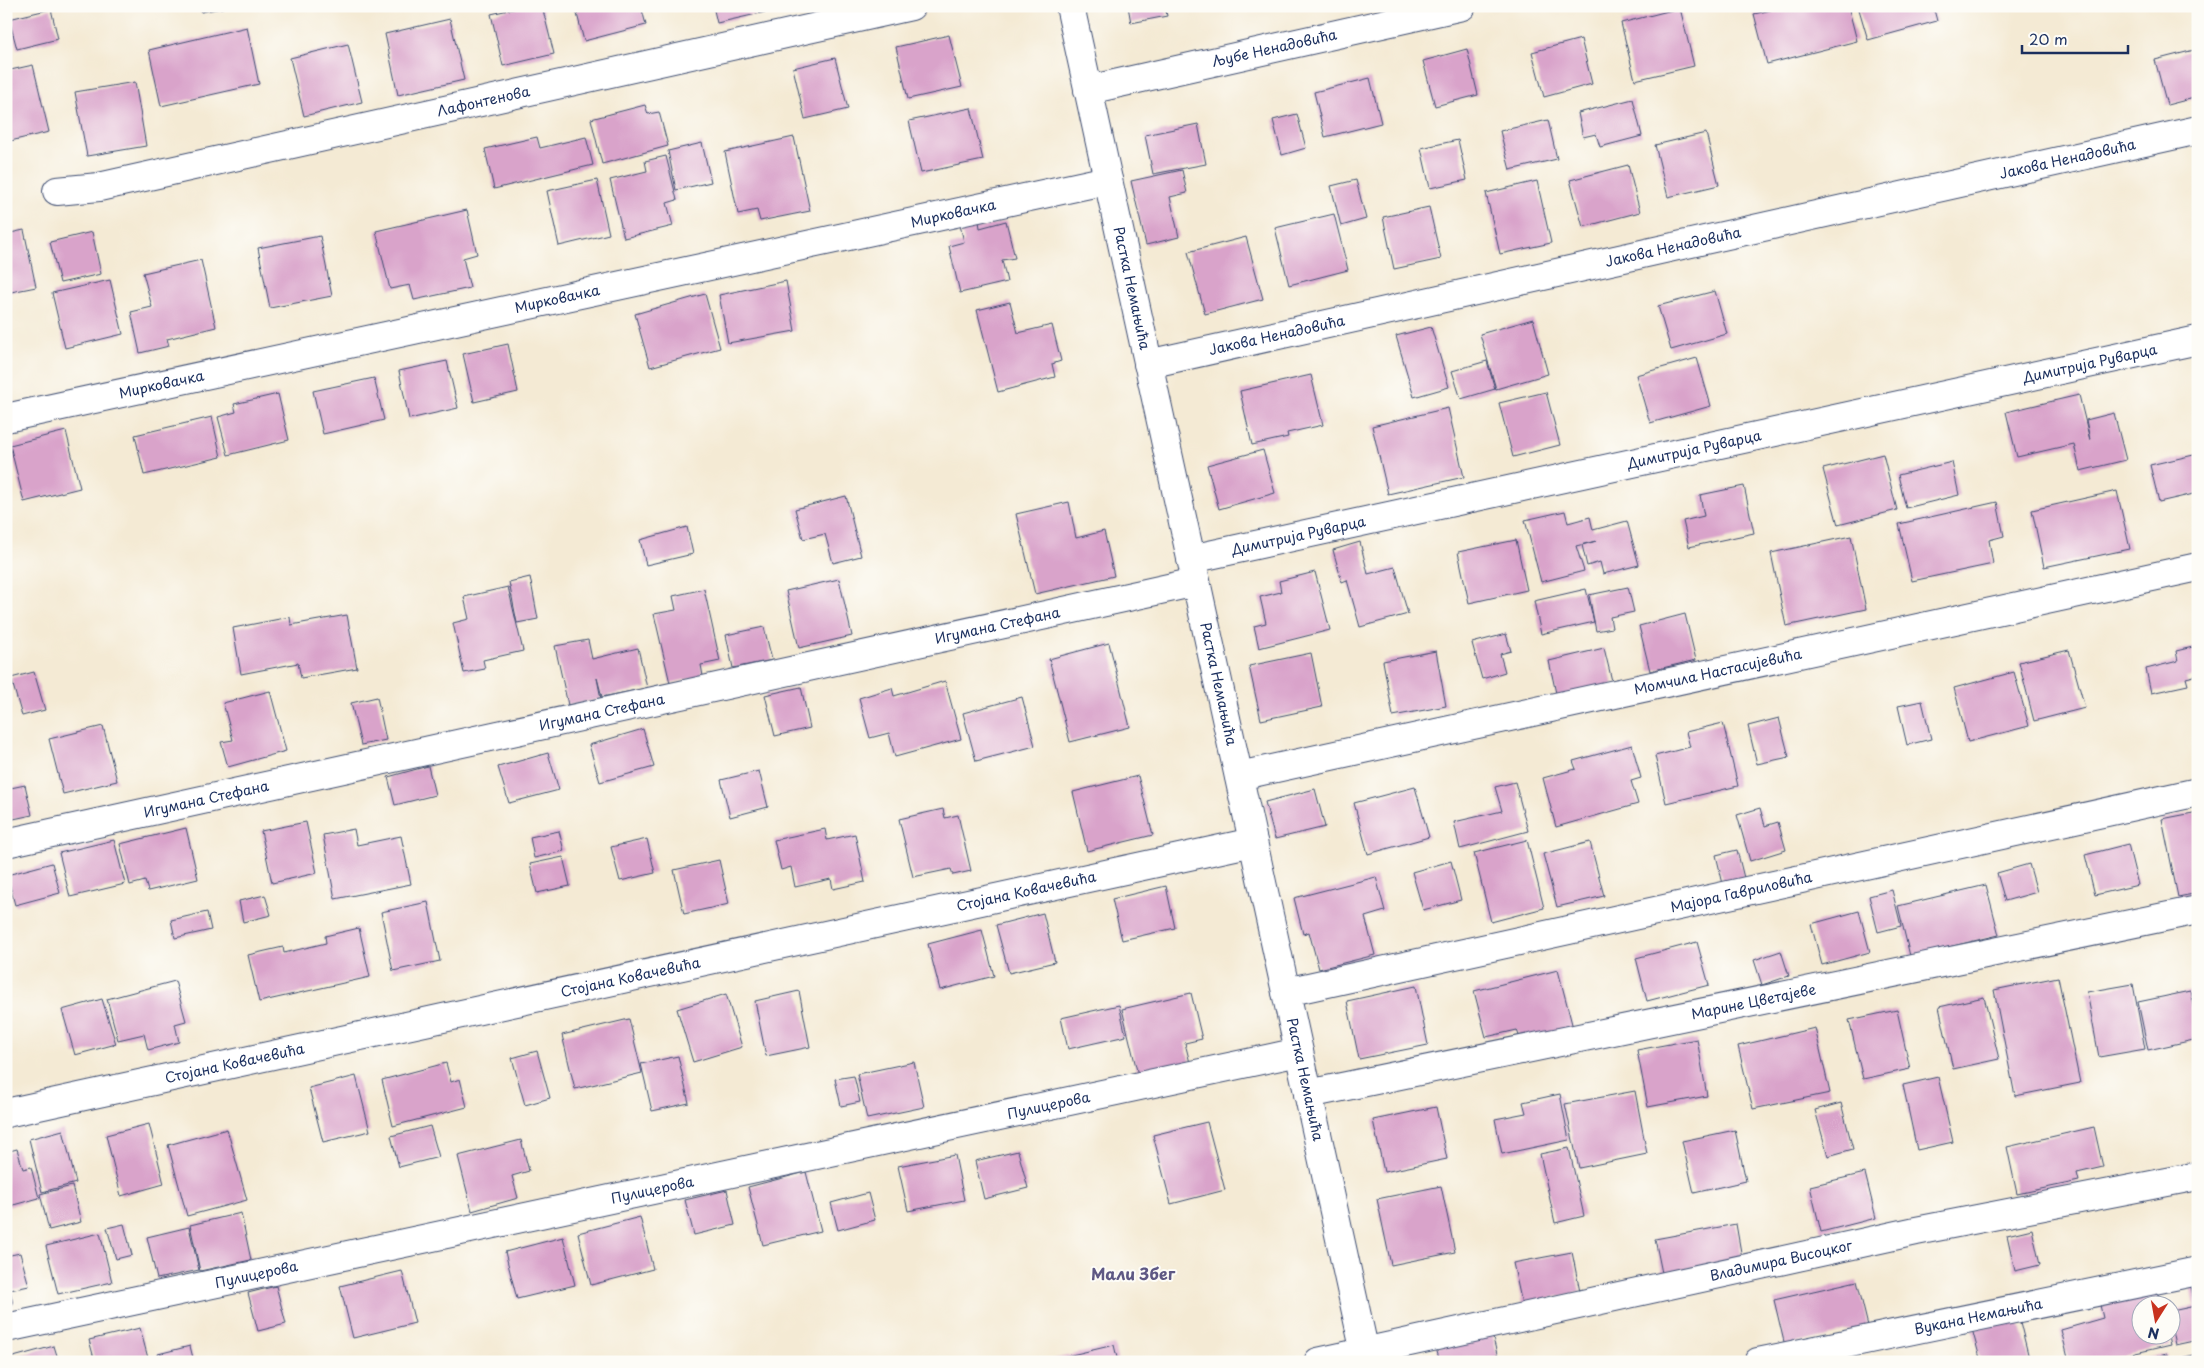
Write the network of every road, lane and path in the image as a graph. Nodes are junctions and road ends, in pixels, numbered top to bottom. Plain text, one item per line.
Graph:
1 (910, 6) edge
2 (1070, 6) edge
3 (1462, 6) edge
4 (1088, 90) junction
5 (2198, 130) edge
6 (1108, 180) junction
7 (57, 191) dead end
8 (2198, 340) edge
9 (1148, 364) junction
10 (6, 418) edge
11 (2198, 567) edge
12 (1194, 570) junction
13 (1239, 776) junction
14 (2198, 792) edge
15 (1253, 842) junction
16 (6, 843) edge
17 (2198, 910) edge
18 (1286, 992) junction
19 (1299, 1052) junction
20 (1308, 1094) junction
21 (6, 1113) edge
22 (2198, 1176) edge
23 (2198, 1271) edge
24 (6, 1328) edge
25 (1366, 1357) edge
26 (1318, 1362) edge
27 (1758, 1362) edge

1 - 7 street, Лафонтенова
2 - 4 street, Растка Немањића
3 - 4 street, Љубе Ненадовића
4 - 6 street, Растка Немањића
5 - 9 street, Јакова Ненадовића
6 - 9 street, Растка Немањића
6 - 10 street, Мирковачка
8 - 12 street, Димитрија Руварца
9 - 12 street, Растка Немањића
11 - 13 street, Момчила Настасијевића
12 - 13 street, Растка Немањића
12 - 16 street, Игумана Стефана
13 - 15 street, Растка Немањића
14 - 18 street, Мајора Гавриловића
15 - 18 street, Растка Немањића
15 - 21 street, Стојана Ковачевића
17 - 20 street, Марине Цветајеве
18 - 19 street, Растка Немањића
19 - 20 street, Растка Немањића
19 - 24 street, Пулицерова
20 - 25 street, Растка Немањића
22 - 25 street, Владимира Висоцког
23 - 27 street, Вукана Немањића
25 - 26 street, Владимира Висоцког

